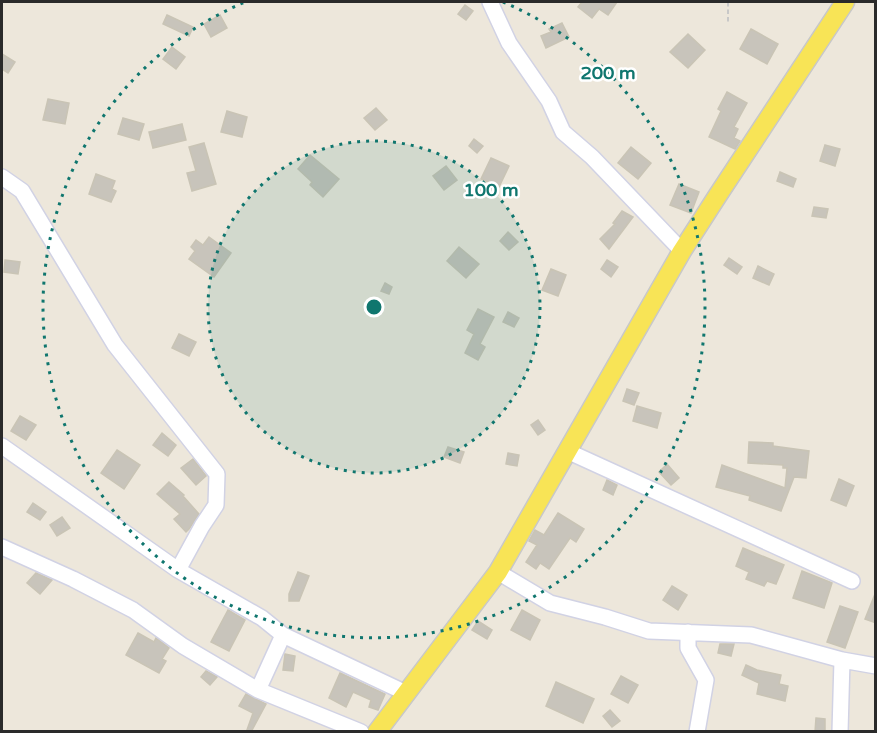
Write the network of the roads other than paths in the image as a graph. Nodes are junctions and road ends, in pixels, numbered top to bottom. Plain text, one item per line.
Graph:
1 (490, 2) edge
2 (845, 2) edge
3 (2, 177) edge
4 (682, 251) junction
5 (2, 446) edge
6 (567, 451) junction
7 (2, 548) edge
8 (178, 570) junction
9 (498, 572) junction
10 (852, 581) dead end
11 (688, 632) junction
12 (283, 635) junction
13 (842, 660) junction
14 (876, 666) edge
15 (258, 690) junction
16 (406, 693) junction
17 (361, 732) edge
18 (377, 732) edge
19 (697, 732) edge
20 (840, 732) edge

1 - 4 street
2 - 4 main road
3 - 8 street
4 - 6 main road
5 - 8 street
6 - 9 main road
6 - 10 street
7 - 15 street
8 - 12 street
9 - 11 street
9 - 16 main road
11 - 13 street
11 - 19 street
12 - 15 street
12 - 16 street
13 - 14 street
13 - 20 street
15 - 17 street
16 - 18 main road

